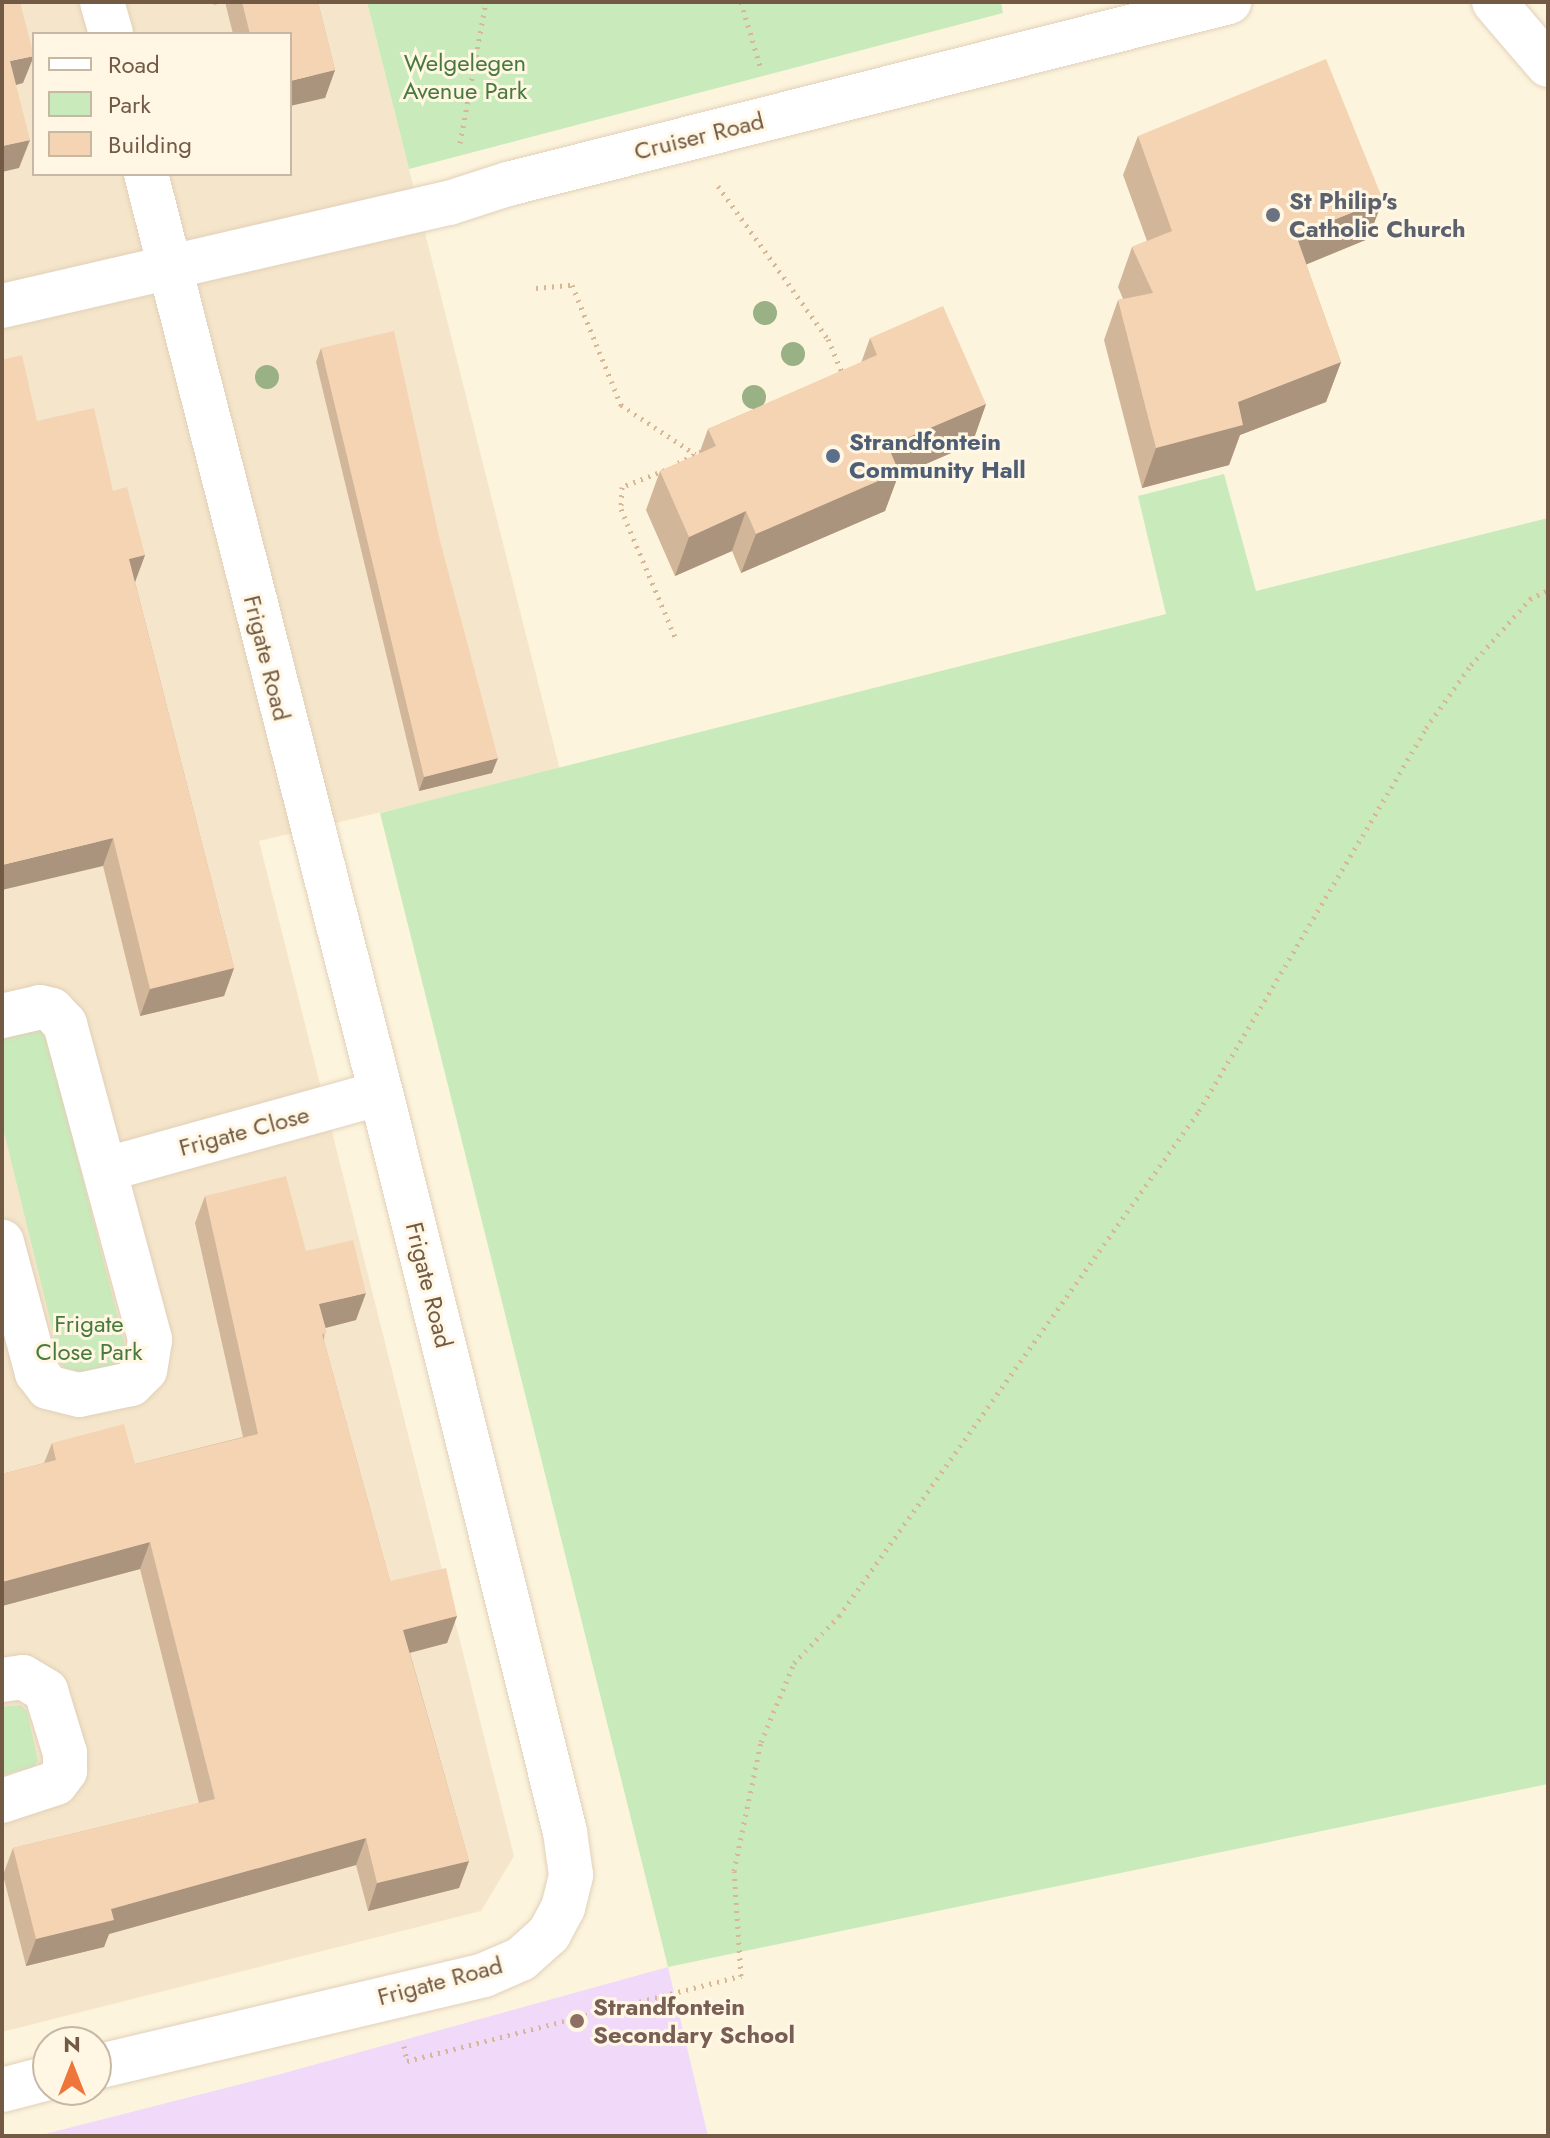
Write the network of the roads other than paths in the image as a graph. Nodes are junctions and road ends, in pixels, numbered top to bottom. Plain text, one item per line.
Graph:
1 (102, 2) edge
2 (1229, 2) edge
3 (1494, 2) edge
4 (110, 32) edge
5 (1548, 65) edge
6 (146, 176) edge
7 (169, 268) junction
8 (2, 306) edge
9 (2, 1016) edge
10 (381, 1093) junction
11 (107, 1169) junction
12 (2, 1242) edge
13 (2, 1680) edge
14 (2, 1801) edge
15 (112, 2063) edge
16 (32, 2082) edge
17 (2, 2090) edge

1 - 4 street
2 - 7 street, Cruiser Road
3 - 5 street
6 - 7 street, Frigate Road
7 - 8 street, Cruiser Road
7 - 10 street, Frigate Road
9 - 11 street
10 - 11 street, Frigate Close
10 - 15 street, Frigate Road
11 - 12 street
13 - 14 street
16 - 17 street

